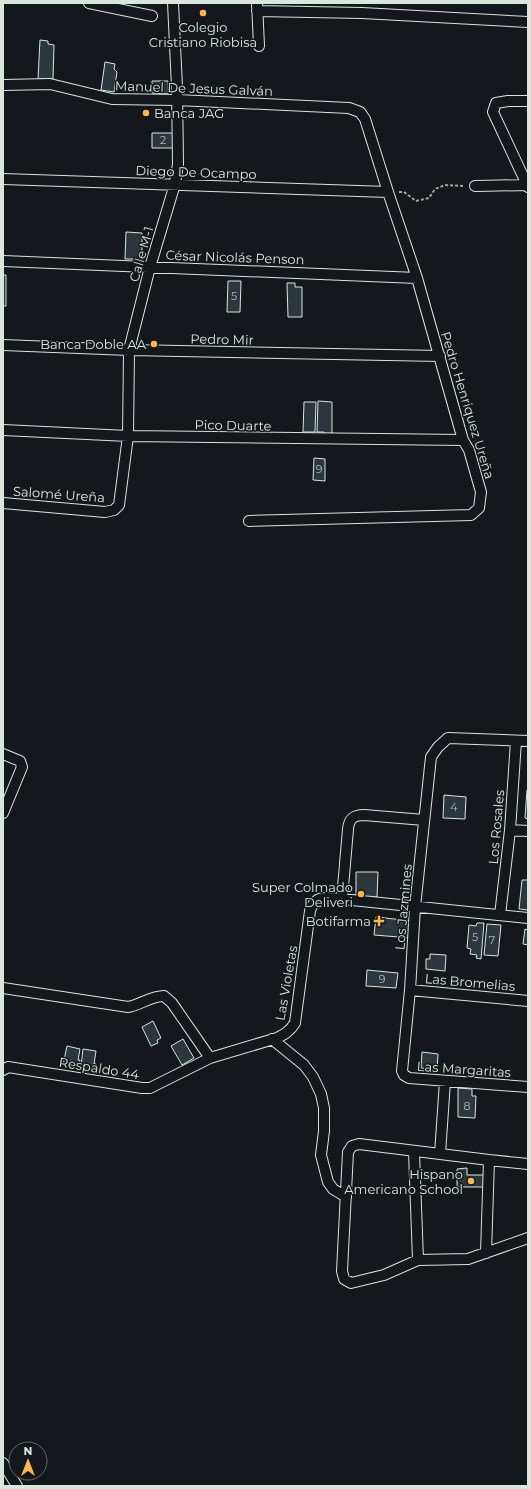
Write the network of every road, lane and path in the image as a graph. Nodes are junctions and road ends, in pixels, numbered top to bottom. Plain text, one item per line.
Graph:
1 (89, 3) edge
2 (173, 3) edge
3 (257, 7) edge
4 (362, 8) edge
5 (152, 16) dead end
6 (528, 22) edge
7 (259, 46) dead end
8 (3, 85) edge
9 (177, 100) junction
10 (528, 101) edge
11 (360, 112) joint
12 (3, 179) edge
13 (175, 184) junction
14 (475, 186) joint
15 (528, 186) edge
16 (388, 192) junction
17 (3, 261) edge
18 (150, 267) junction
19 (417, 278) junction
20 (3, 345) edge
21 (130, 350) junction
22 (440, 356) junction
23 (3, 430) edge
24 (128, 436) junction
25 (463, 440) junction
26 (3, 503) edge
27 (114, 510) joint
28 (249, 521) dead end
29 (516, 741) junction
30 (528, 741) edge
31 (3, 754) edge
32 (3, 814) edge
33 (424, 820) junction
34 (510, 830) junction
35 (528, 832) edge
36 (342, 899) junction
37 (415, 907) junction
38 (500, 915) junction
39 (528, 918) edge
40 (3, 988) edge
41 (410, 990) junction
42 (528, 1001) edge
43 (272, 1039) junction
44 (210, 1058) junction
45 (3, 1070) edge
46 (402, 1071) joint
47 (445, 1081) junction
48 (528, 1087) edge
49 (414, 1152) junction
50 (440, 1154) junction
51 (489, 1160) junction
52 (528, 1164) edge
53 (346, 1197) junction
54 (528, 1238) edge
55 (486, 1253) junction
56 (418, 1260) junction
57 (3, 1463) edge
58 (13, 1485) edge

1 - 5 street
2 - 9 street, Calle M-1
3 - 4 street
3 - 7 street
4 - 6 street
8 - 9 street, Manuel De Jesus Galván
9 - 11 street, Manuel De Jesus Galván
9 - 13 street, Calle M-1
10 - 15 street
11 - 16 street, Pedro Henriquez Ureña
12 - 13 street, Diego De Ocampo
13 - 16 street, Diego De Ocampo
13 - 18 street, Calle M-1
14 - 15 street
14 - 16 path
16 - 19 street, Pedro Henriquez Ureña
17 - 18 street, César Nicolás Penson
18 - 19 street, César Nicolás Penson
18 - 21 street, Calle M-1
19 - 22 street, Pedro Henriquez Ureña
20 - 21 street, Pedro Mir
21 - 22 street, Pedro Mir
21 - 24 street, Calle M-1
22 - 25 street, Pedro Henriquez Ureña
23 - 24 street, Pico Duarte
24 - 25 street, Pico Duarte
24 - 27 street, Calle M-1
25 - 28 street, Pedro Henriquez Ureña
26 - 27 street, Salomé Ureña
29 - 30 street
29 - 33 street, Los Jazmines
29 - 34 street, Los Rosales
31 - 32 street
33 - 36 street
33 - 37 street, Los Jazmines
34 - 35 street
34 - 38 street, Los Rosales
36 - 37 street, Las Violetas
36 - 43 street, Las Violetas
37 - 38 street, Las Violetas
37 - 41 street, Los Jazmines
38 - 39 street, Las Violetas
40 - 44 street
41 - 42 street, Las Bromelias
41 - 46 street, Los Jazmines
43 - 44 street, Las Violetas
43 - 53 street
44 - 45 street, Respaldo 44
46 - 47 street, Las Margaritas
47 - 48 street, Las Margaritas
47 - 50 street
49 - 50 street
49 - 53 street
49 - 56 street
50 - 51 street
51 - 52 street
51 - 55 street
53 - 56 street
54 - 55 street
55 - 56 street
57 - 58 street

